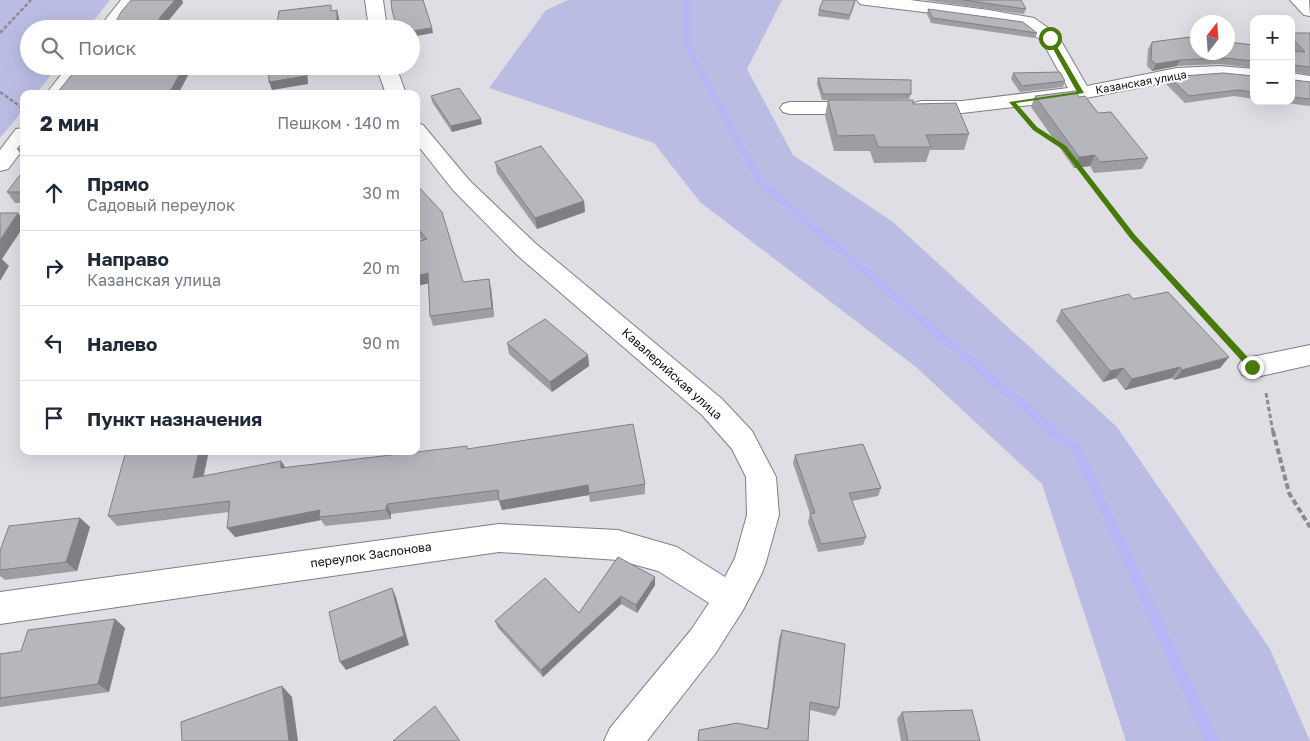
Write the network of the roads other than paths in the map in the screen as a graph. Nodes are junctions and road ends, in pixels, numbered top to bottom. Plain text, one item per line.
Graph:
1 (130, 0) edge
2 (374, 0) edge
3 (866, 0) edge
4 (1299, 0) edge
5 (1310, 11) edge
6 (114, 20) edge
7 (377, 20) edge
8 (71, 75) edge
9 (389, 75) edge
10 (1250, 75) edge
11 (1295, 80) edge
12 (1310, 82) edge
13 (59, 90) edge
14 (395, 90) edge
15 (1081, 93) junction
16 (790, 108) dead end
17 (420, 134) edge
18 (20, 139) edge
19 (0, 164) edge
20 (1310, 355) edge
21 (1252, 367) road end
22 (732, 599) junction
23 (0, 608) edge
24 (623, 741) edge

1 - 6 street
2 - 7 street
3 - 15 street
4 - 5 street
8 - 13 street
9 - 14 street
10 - 15 street, Казанская улица
11 - 12 street
15 - 16 street, Казанская улица
17 - 22 street, Кавалерийская улица
18 - 19 street
20 - 21 street
22 - 23 street, переулок Заслонова
22 - 24 street, Кавалерийская улица

